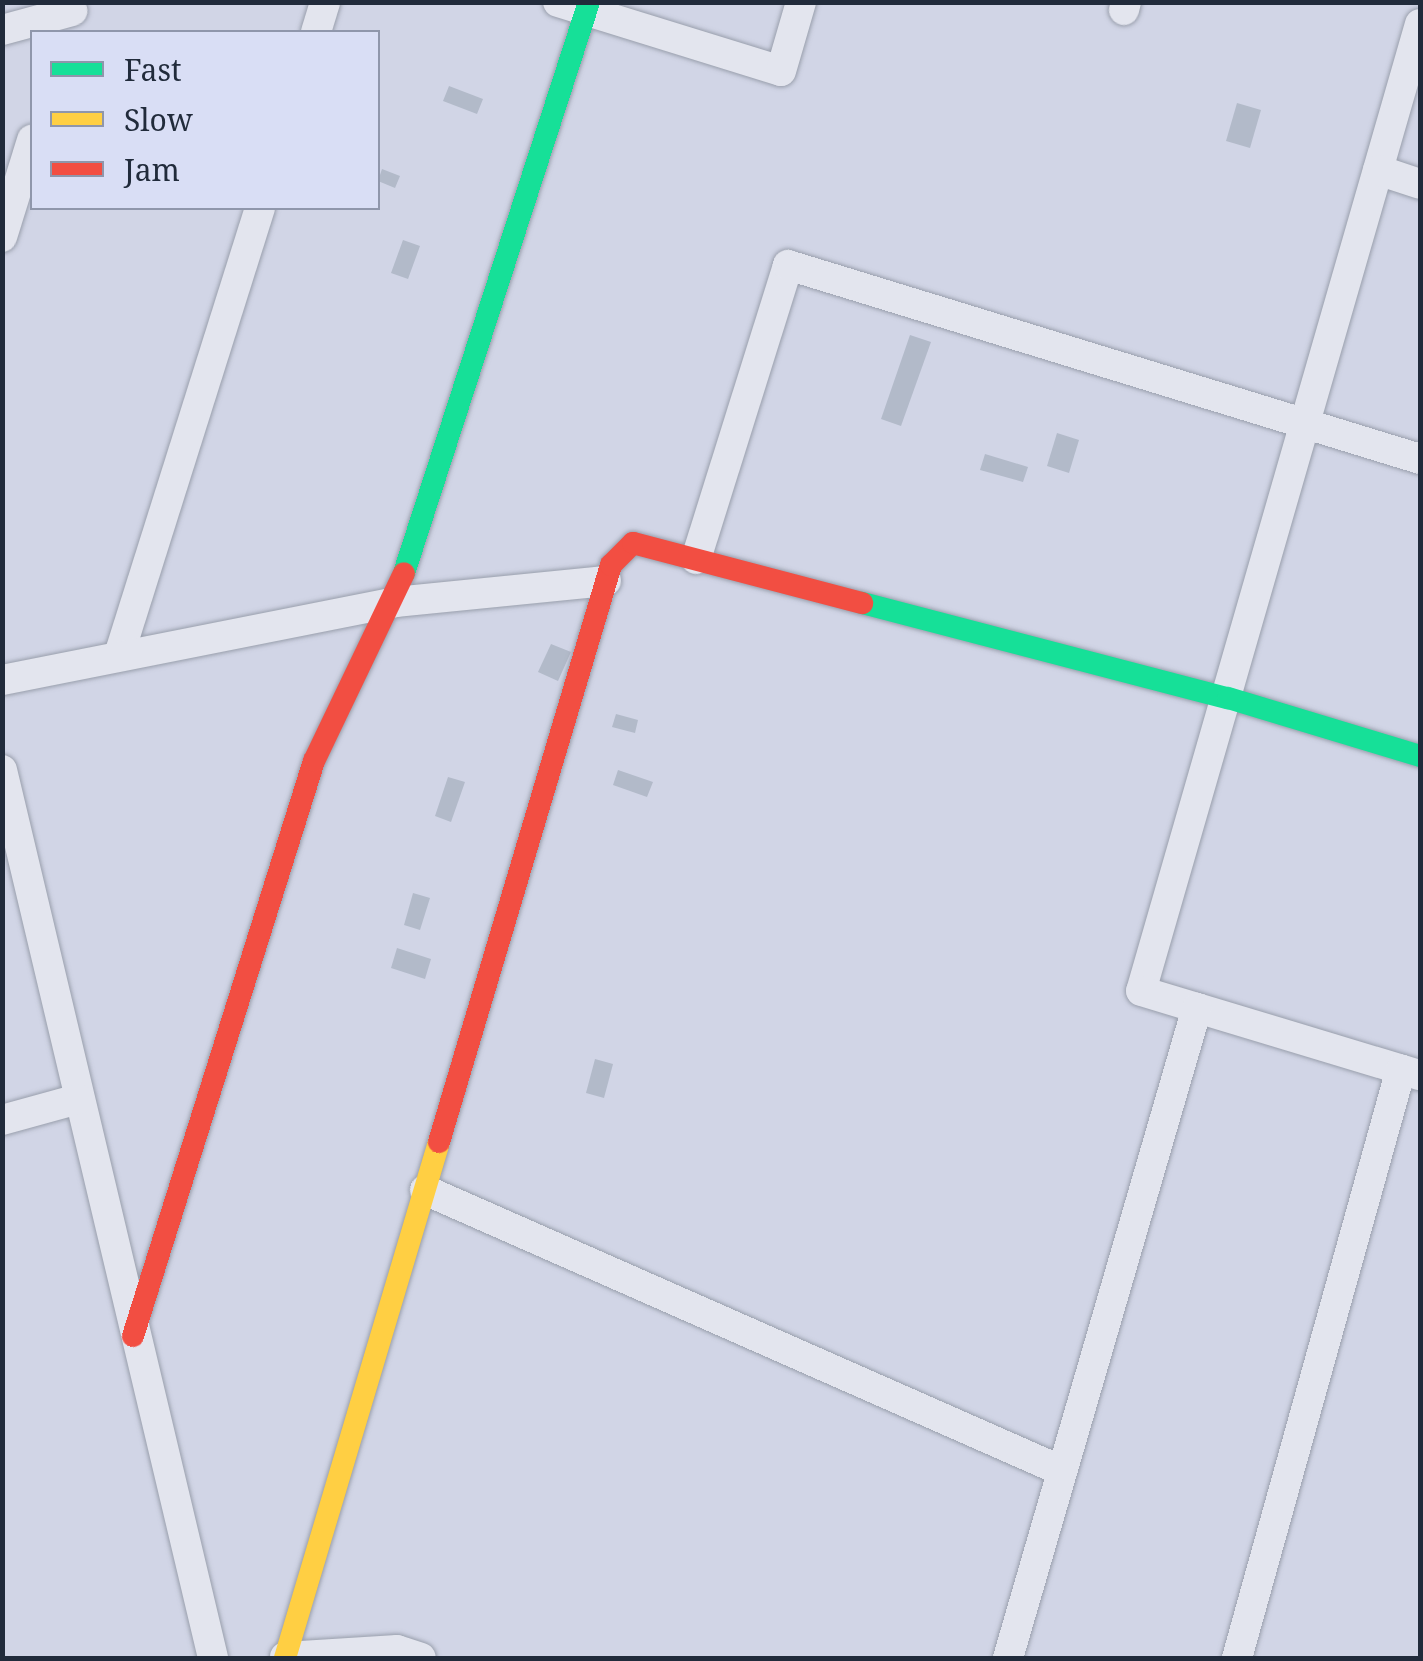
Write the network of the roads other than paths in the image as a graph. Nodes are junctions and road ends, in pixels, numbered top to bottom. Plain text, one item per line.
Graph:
1 (325, 2) edge
2 (802, 2) edge
3 (578, 5) edge
4 (71, 15) edge
5 (1420, 24) edge
6 (2, 30) edge
7 (317, 30) edge
8 (30, 146) edge
9 (1378, 170) junction
10 (1420, 184) edge
11 (259, 210) edge
12 (2, 237) edge
13 (1306, 424) junction
14 (1420, 459) edge
15 (696, 560) junction
16 (606, 581) junction
17 (395, 602) junction
18 (120, 652) junction
19 (2, 680) edge
20 (1228, 698) junction
21 (1420, 756) edge
22 (2, 770) edge
23 (1196, 1008) junction
24 (1411, 1072) edge
25 (78, 1099) junction
26 (2, 1120) edge
27 (425, 1190) junction
28 (133, 1336) junction
29 (1062, 1471) junction
30 (212, 1658) edge
31 (285, 1658) edge
32 (421, 1658) edge
33 (1008, 1658) edge
34 (1236, 1658) edge

1 - 7 street
2 - 3 street
3 - 17 street
4 - 6 street
5 - 9 street
8 - 12 street
9 - 10 street
9 - 13 street
11 - 18 street
13 - 14 street
13 - 15 street
13 - 20 street
15 - 16 street
15 - 20 street
16 - 17 street
16 - 27 street
17 - 18 street
17 - 28 street
18 - 19 street
20 - 21 street
20 - 23 street
22 - 25 street
23 - 24 street
23 - 29 street
24 - 34 street
25 - 26 street
25 - 28 street
27 - 29 street
27 - 31 street
28 - 30 street
29 - 33 street
31 - 32 street

